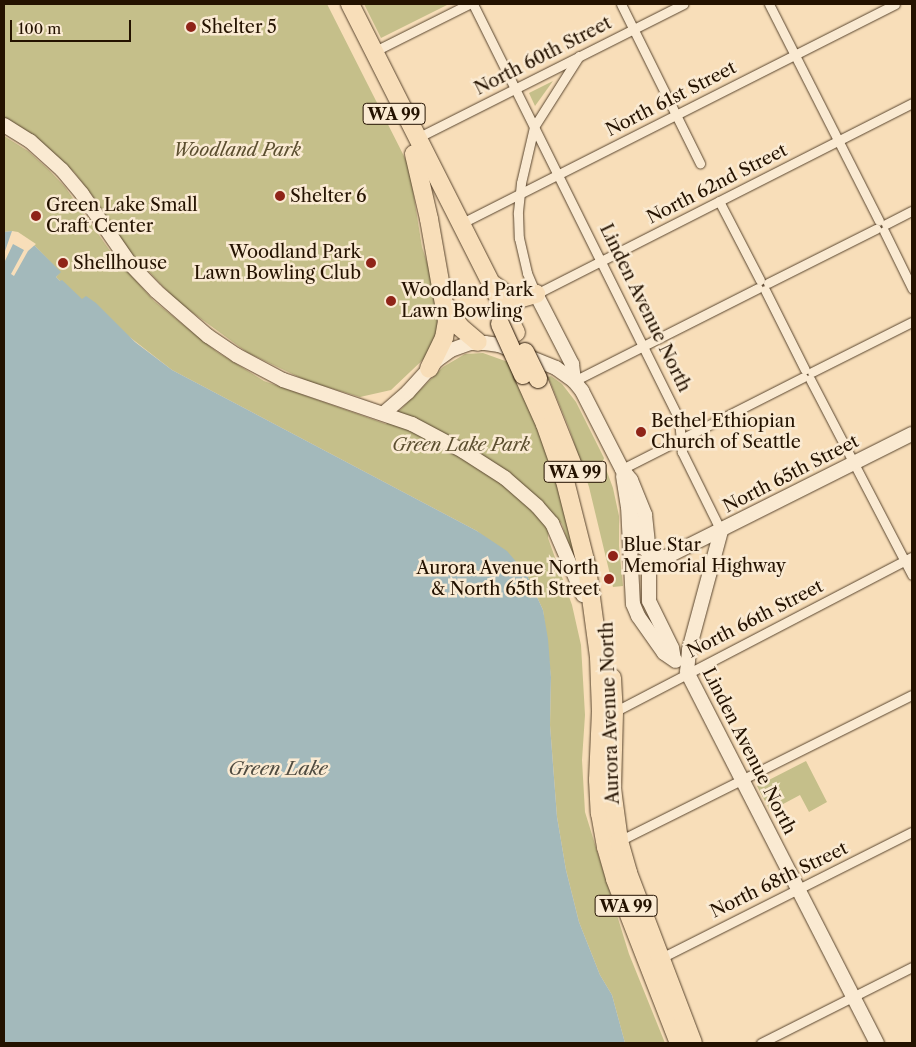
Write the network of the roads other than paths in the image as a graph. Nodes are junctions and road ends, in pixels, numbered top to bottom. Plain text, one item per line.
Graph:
1 (341, 4) edge
2 (350, 4) edge
3 (471, 4) edge
4 (621, 4) edge
5 (683, 4) edge
6 (769, 4) edge
7 (895, 4) edge
8 (633, 28) junction
9 (375, 51) junction
10 (794, 55) junction
11 (579, 56) junction
12 (515, 88) junction
13 (912, 103) edge
14 (676, 114) junction
15 (4, 125) edge
16 (534, 127) junction
17 (419, 137) junction
18 (838, 141) junction
19 (414, 154) junction
20 (700, 163) dead end
21 (558, 174) junction
22 (519, 194) junction
23 (719, 201) junction
24 (912, 211) edge
25 (462, 223) junction
26 (881, 226) junction
27 (601, 260) junction
28 (493, 283) junction
29 (763, 285) junction
30 (912, 288) edge
31 (536, 294) junction
32 (446, 306) junction
33 (912, 322) edge
34 (478, 342) junction
35 (643, 346) junction
36 (429, 369) junction
37 (808, 375) junction
38 (531, 377) junction
39 (574, 382) junction
40 (408, 392) junction
41 (352, 403) junction
42 (384, 413) junction
43 (912, 434) edge
44 (682, 439) junction
45 (854, 464) junction
46 (622, 469) junction
47 (628, 506) junction
48 (645, 515) junction
49 (721, 531) junction
50 (687, 548) junction
51 (649, 553) junction
52 (909, 559) edge
53 (912, 575) edge
54 (592, 597) junction
55 (651, 607) junction
56 (638, 616) junction
57 (674, 658) junction
58 (687, 672) junction
59 (912, 694) edge
60 (614, 712) junction
61 (742, 779) junction
62 (912, 832) edge
63 (619, 841) junction
64 (798, 889) junction
65 (661, 958) junction
66 (912, 967) edge
67 (853, 997) junction
68 (679, 1043) edge
69 (693, 1043) edge
70 (761, 1043) edge
71 (877, 1043) edge

1 - 19 highway, Aurora Avenue North / WA 99
2 - 9 highway, Aurora Avenue North / WA 99
3 - 9 street
3 - 12 street, Linden Avenue North
4 - 8 street
5 - 8 street, North 60th Street
6 - 10 street
7 - 10 street, North 61st Street
8 - 11 street, North 60th Street
8 - 14 street
9 - 17 highway, Aurora Avenue North / WA 99
10 - 14 street, North 61st Street
10 - 18 street
11 - 12 street, North 60th Street
11 - 16 street
12 - 16 street, Linden Avenue North
12 - 17 street, North 60th Street
13 - 18 street, North 62nd Street
14 - 20 street
14 - 21 street, North 61st Street
15 - 41 main road
16 - 21 street, Linden Avenue North
16 - 22 street
17 - 25 highway, Aurora Avenue North / WA 99
18 - 23 street, North 62nd Street
18 - 26 street
19 - 32 highway
19 - 38 highway, Aurora Avenue North / WA 99, bridge
21 - 22 street, North 61st Street
21 - 27 street, Linden Avenue North
22 - 25 street, North 61st Street
22 - 31 street
23 - 27 street, North 62nd Street
23 - 29 street
24 - 26 street
25 - 28 highway, Aurora Avenue North / WA 99
26 - 29 street
26 - 30 street
27 - 31 street, North 62nd Street
27 - 35 street, Linden Avenue North
28 - 31 highway
28 - 38 highway, Aurora Avenue North / WA 99, bridge
29 - 35 street
29 - 37 street
31 - 39 main road
32 - 34 highway
32 - 36 highway
33 - 37 street
34 - 36 main road
34 - 39 main road
35 - 39 street
35 - 44 street, Linden Avenue North
36 - 40 main road
37 - 44 street
37 - 45 street
38 - 54 highway, Aurora Avenue North / WA 99
38 - 60 highway, Aurora Avenue North / WA 99
39 - 46 main road
40 - 41 main road
40 - 42 main road
41 - 42 main road
42 - 54 main road
43 - 45 main road, North 65th Street
44 - 46 street
44 - 49 street, Linden Avenue North
45 - 49 main road, North 65th Street
45 - 52 street
46 - 47 main road
46 - 48 main road
47 - 51 main road
47 - 56 main road
48 - 50 main road
48 - 51 main road
49 - 50 main road, North 65th Street
49 - 58 main road, Linden Avenue North
50 - 51 main road
51 - 55 main road
52 - 53 street
52 - 58 street, North 66th Street
54 - 68 highway, Aurora Avenue North / WA 99
55 - 56 main road
55 - 57 main road
56 - 57 main road
57 - 58 main road
58 - 60 street, North 66th Street
58 - 61 main road, Linden Avenue North
59 - 61 street
60 - 63 highway, Aurora Avenue North / WA 99
61 - 63 street
61 - 64 main road, Linden Avenue North
62 - 64 street, North 68th Street
63 - 65 highway, Aurora Avenue North / WA 99
64 - 65 street, North 68th Street
64 - 67 main road, Linden Avenue North
65 - 69 highway, Aurora Avenue North / WA 99
66 - 67 street
67 - 70 street
67 - 71 main road, Linden Avenue North

